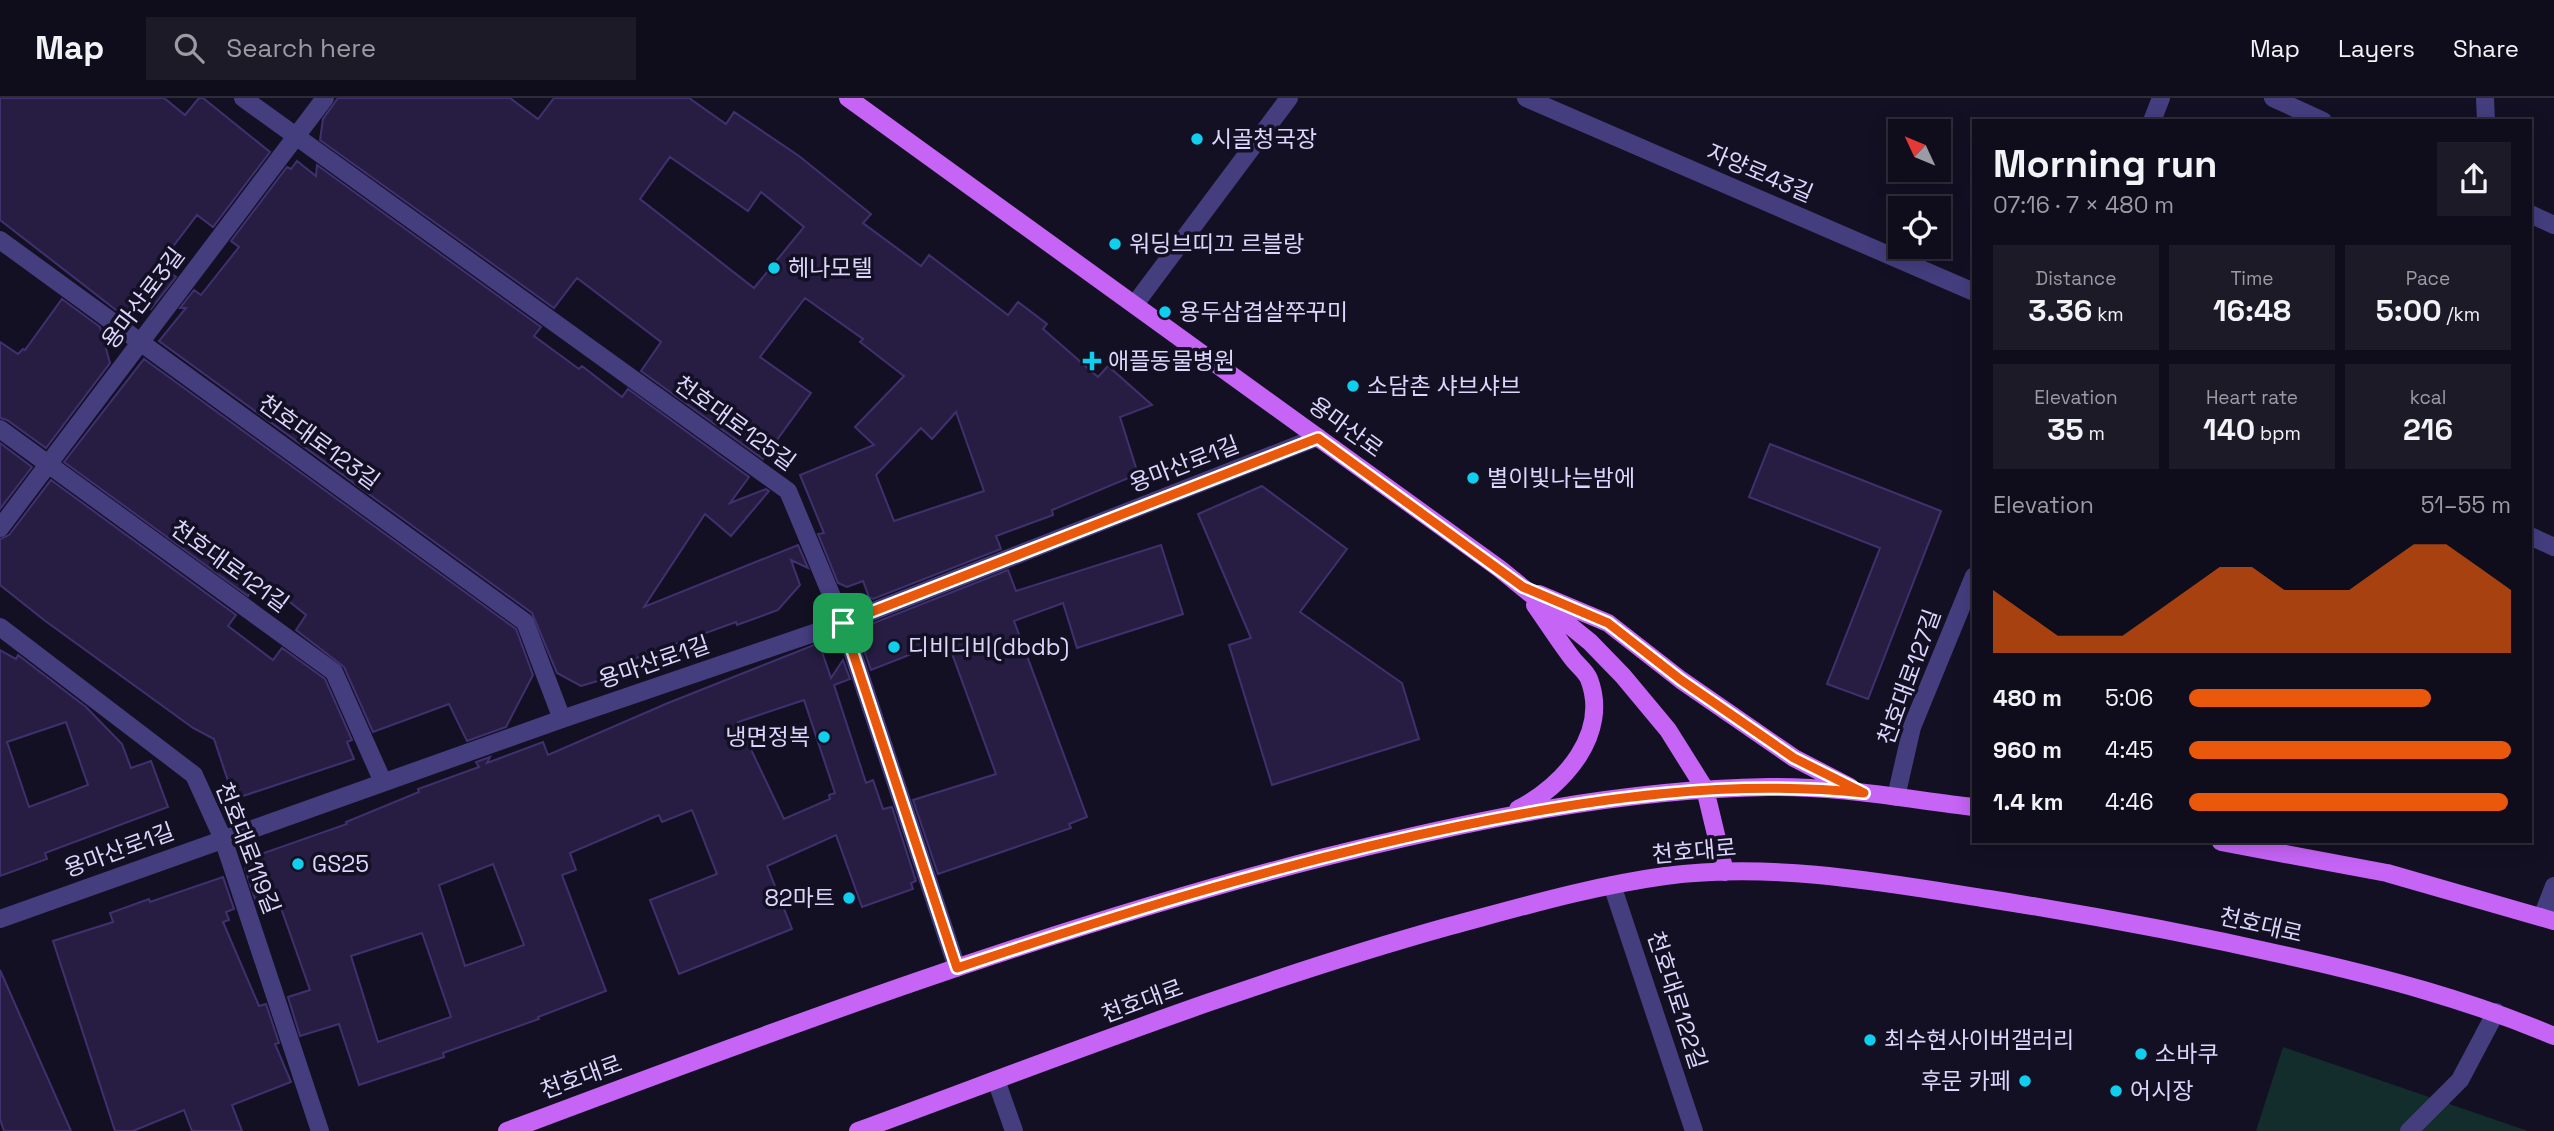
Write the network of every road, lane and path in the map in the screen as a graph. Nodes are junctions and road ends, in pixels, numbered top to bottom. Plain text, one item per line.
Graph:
1 (243, 98) edge
2 (325, 98) edge
3 (848, 98) edge
4 (1289, 98) edge
5 (1526, 98) edge
6 (2161, 98) edge
7 (2273, 98) edge
8 (2485, 98) edge
9 (2153, 119) edge
10 (2319, 119) edge
11 (2486, 119) edge
12 (296, 137) junction
13 (2532, 215) edge
14 (2554, 225) edge
15 (0, 240) edge
16 (1972, 291) edge
17 (1135, 304) junction
18 (140, 342) junction
19 (0, 429) edge
20 (1318, 438) junction
21 (49, 464) junction
22 (0, 528) edge
23 (2532, 537) edge
24 (2554, 547) edge
25 (1972, 581) edge
26 (1523, 587) junction
27 (843, 623) junction
28 (0, 626) edge
29 (562, 719) junction
30 (383, 782) junction
31 (1705, 789) junction
32 (1864, 793) junction
33 (1896, 797) junction
34 (1972, 807) edge
35 (1503, 817) junction
36 (223, 839) junction
37 (2226, 843) edge
38 (1725, 872) junction
39 (1612, 886) junction
40 (2554, 886) edge
41 (0, 919) edge
42 (2548, 919) edge
43 (957, 968) junction
44 (2496, 1012) junction
45 (2554, 1036) edge
46 (996, 1080) junction
47 (320, 1131) edge
48 (507, 1131) edge
49 (858, 1131) edge
50 (1014, 1131) edge
51 (1694, 1131) edge
52 (2409, 1131) edge

1 - 12 street, 천호대로125길
2 - 12 street, 용마산로3길
3 - 17 main road, 용마산로
4 - 17 street
5 - 16 street, 자양로43길
6 - 9 street
7 - 10 street
8 - 11 street
12 - 18 street, 용마산로3길
12 - 27 street, 천호대로125길
13 - 14 street
15 - 18 street, 천호대로123길
17 - 20 main road, 용마산로
18 - 21 street, 용마산로3길
18 - 29 street, 천호대로123길
19 - 21 street, 천호대로121길
20 - 26 main road, 용마산로
20 - 27 street, 용마산로1길
21 - 22 street, 용마산로3길
21 - 30 street, 천호대로121길
23 - 24 street
25 - 33 street, 천호대로127길
26 - 31 main road, 용마산로
26 - 32 main road
26 - 35 main road
27 - 29 street, 용마산로1길
27 - 43 street, 천호대로125길
28 - 36 street, 천호대로119길
29 - 30 street, 용마산로1길
30 - 36 street, 용마산로1길
31 - 32 main road, 천호대로
31 - 35 main road, 천호대로
31 - 38 main road, 용마산로
32 - 33 main road, 천호대로
33 - 34 main road, 천호대로
35 - 43 main road, 천호대로
36 - 41 street, 용마산로1길
36 - 47 street, 천호대로119길
37 - 42 main road
38 - 39 main road, 천호대로
38 - 44 main road, 천호대로
39 - 46 main road, 천호대로
39 - 51 street, 천호대로122길
40 - 42 street
43 - 48 main road, 천호대로
44 - 45 main road, 천호대로
44 - 52 street
46 - 49 main road, 천호대로
46 - 50 street

